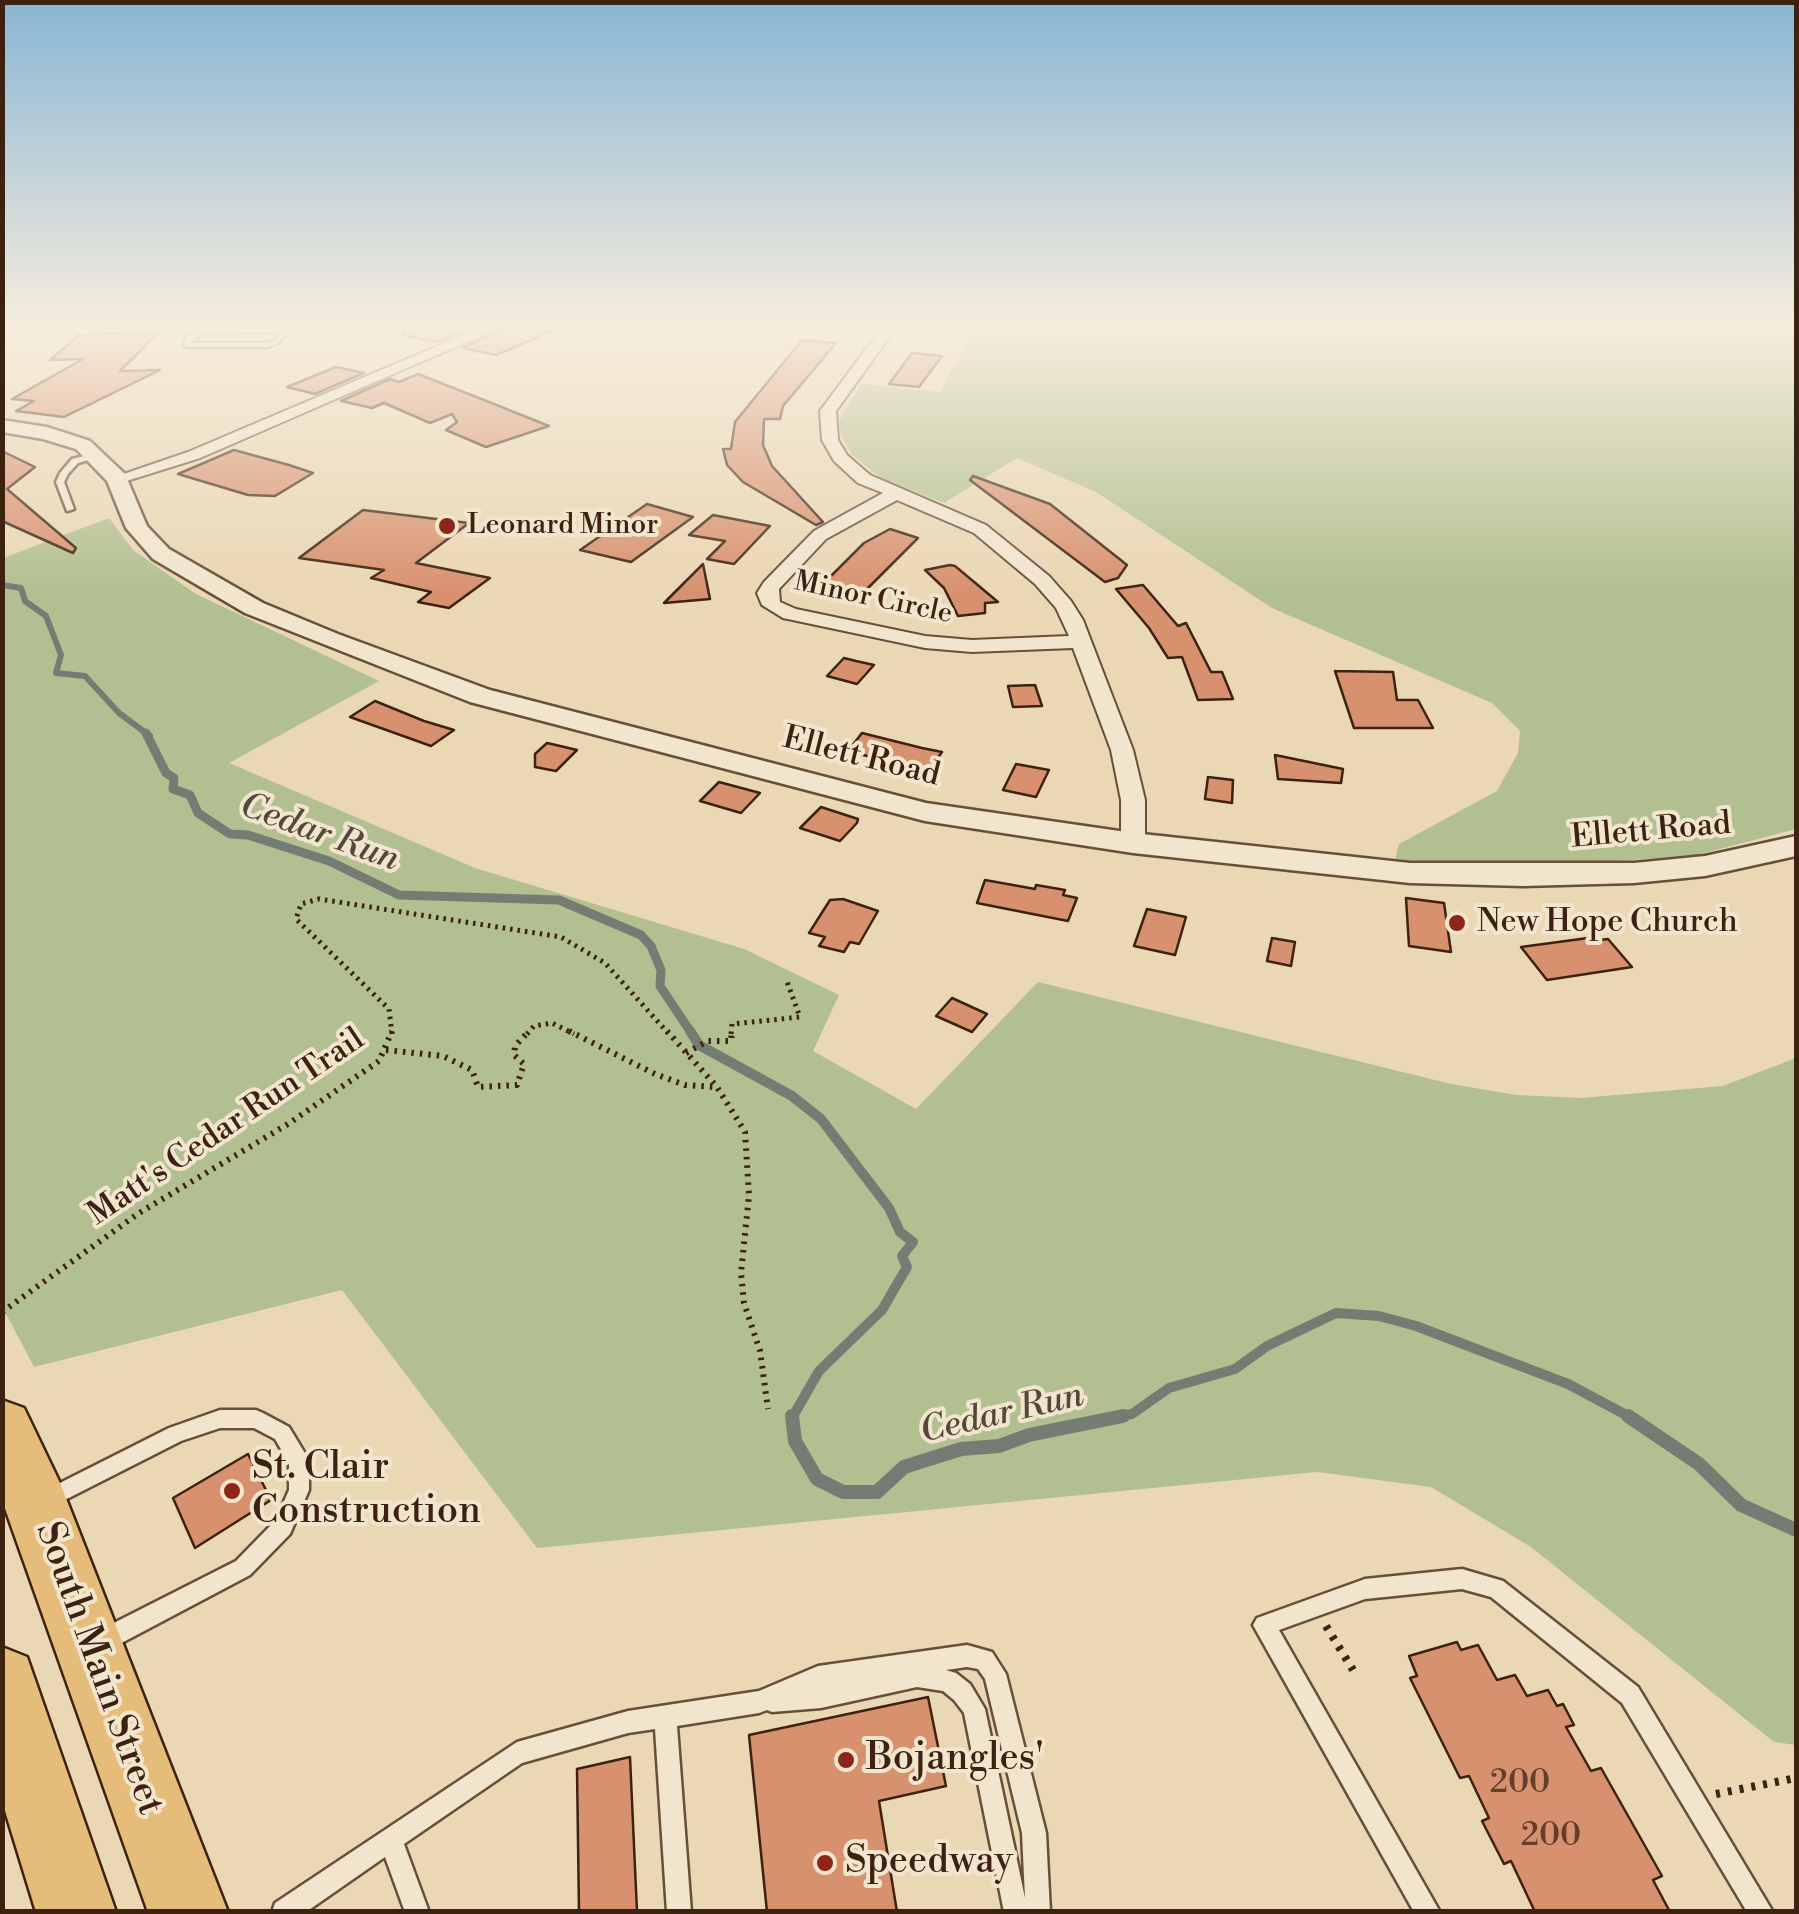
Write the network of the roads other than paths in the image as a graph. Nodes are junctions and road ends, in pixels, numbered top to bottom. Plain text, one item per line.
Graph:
1 (290, 414) edge
2 (829, 414) edge
3 (2, 426) edge
4 (107, 467) junction
5 (894, 494) junction
6 (70, 509) dead end
7 (1082, 642) junction
8 (1133, 844) junction
9 (1796, 846) edge
10 (2, 1428) edge
11 (37, 1505) junction
12 (91, 1646) junction
13 (2, 1682) edge
14 (759, 1702) junction
15 (665, 1716) junction
16 (391, 1840) junction
17 (76, 1912) edge
18 (188, 1912) edge
19 (284, 1912) edge
20 (417, 1912) edge
21 (679, 1912) edge
22 (1016, 1912) edge
23 (1038, 1912) edge
24 (1428, 1912) edge
25 (1761, 1912) edge

1 - 4 street
2 - 5 street
3 - 4 street
4 - 6 lane
4 - 8 street, Ellett Road
5 - 7 street
5 - 7 street, Minor Circle
7 - 8 street
8 - 9 street, Ellett Road
10 - 11 main road, South Main Street
11 - 12 main road, South Main Street
11 - 12 lane
12 - 18 main road, South Main Street
13 - 17 main road
14 - 15 lane
14 - 22 lane
14 - 23 lane
15 - 16 lane
15 - 21 lane
16 - 19 lane
16 - 20 lane
24 - 25 lane

